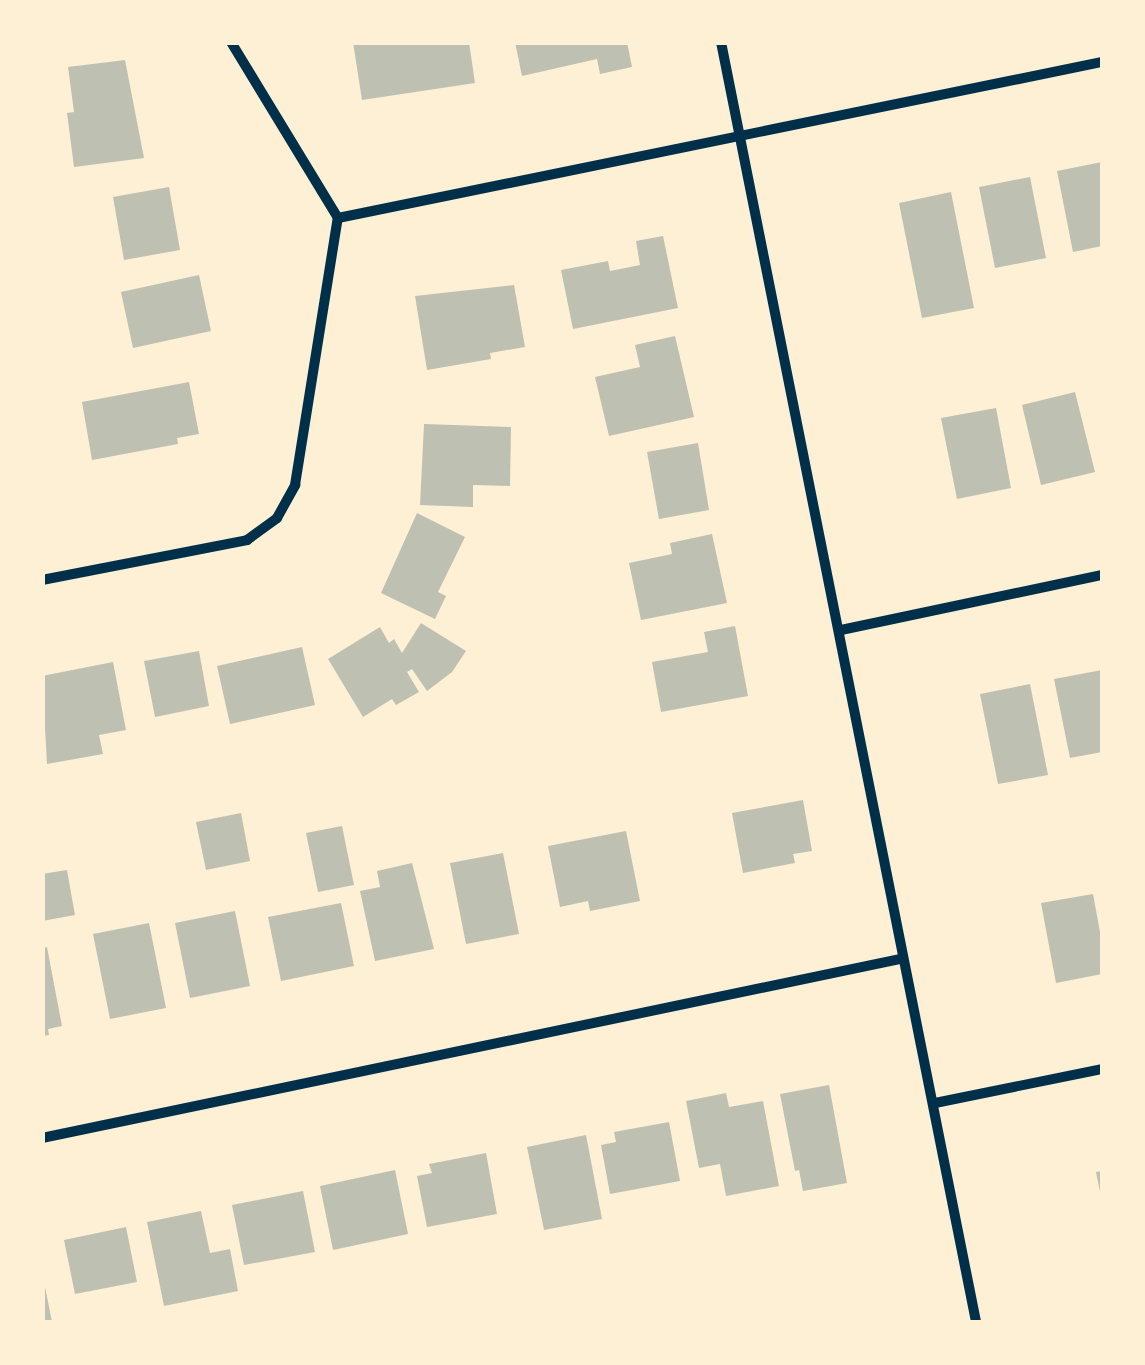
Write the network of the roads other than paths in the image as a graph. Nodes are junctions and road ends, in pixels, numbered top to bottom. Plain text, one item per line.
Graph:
1 (230, 42) edge
2 (722, 42) edge
3 (1102, 62) edge
4 (740, 138) junction
5 (338, 218) junction
6 (1102, 575) edge
7 (42, 580) edge
8 (841, 630) junction
9 (900, 958) junction
10 (1102, 1070) edge
11 (934, 1103) junction
12 (42, 1138) edge
13 (976, 1322) edge

1 - 5 street
2 - 4 street
3 - 4 street
4 - 5 street
4 - 8 street
5 - 7 street
6 - 8 street
8 - 9 street
9 - 11 street
9 - 12 street
10 - 11 street
11 - 13 street

